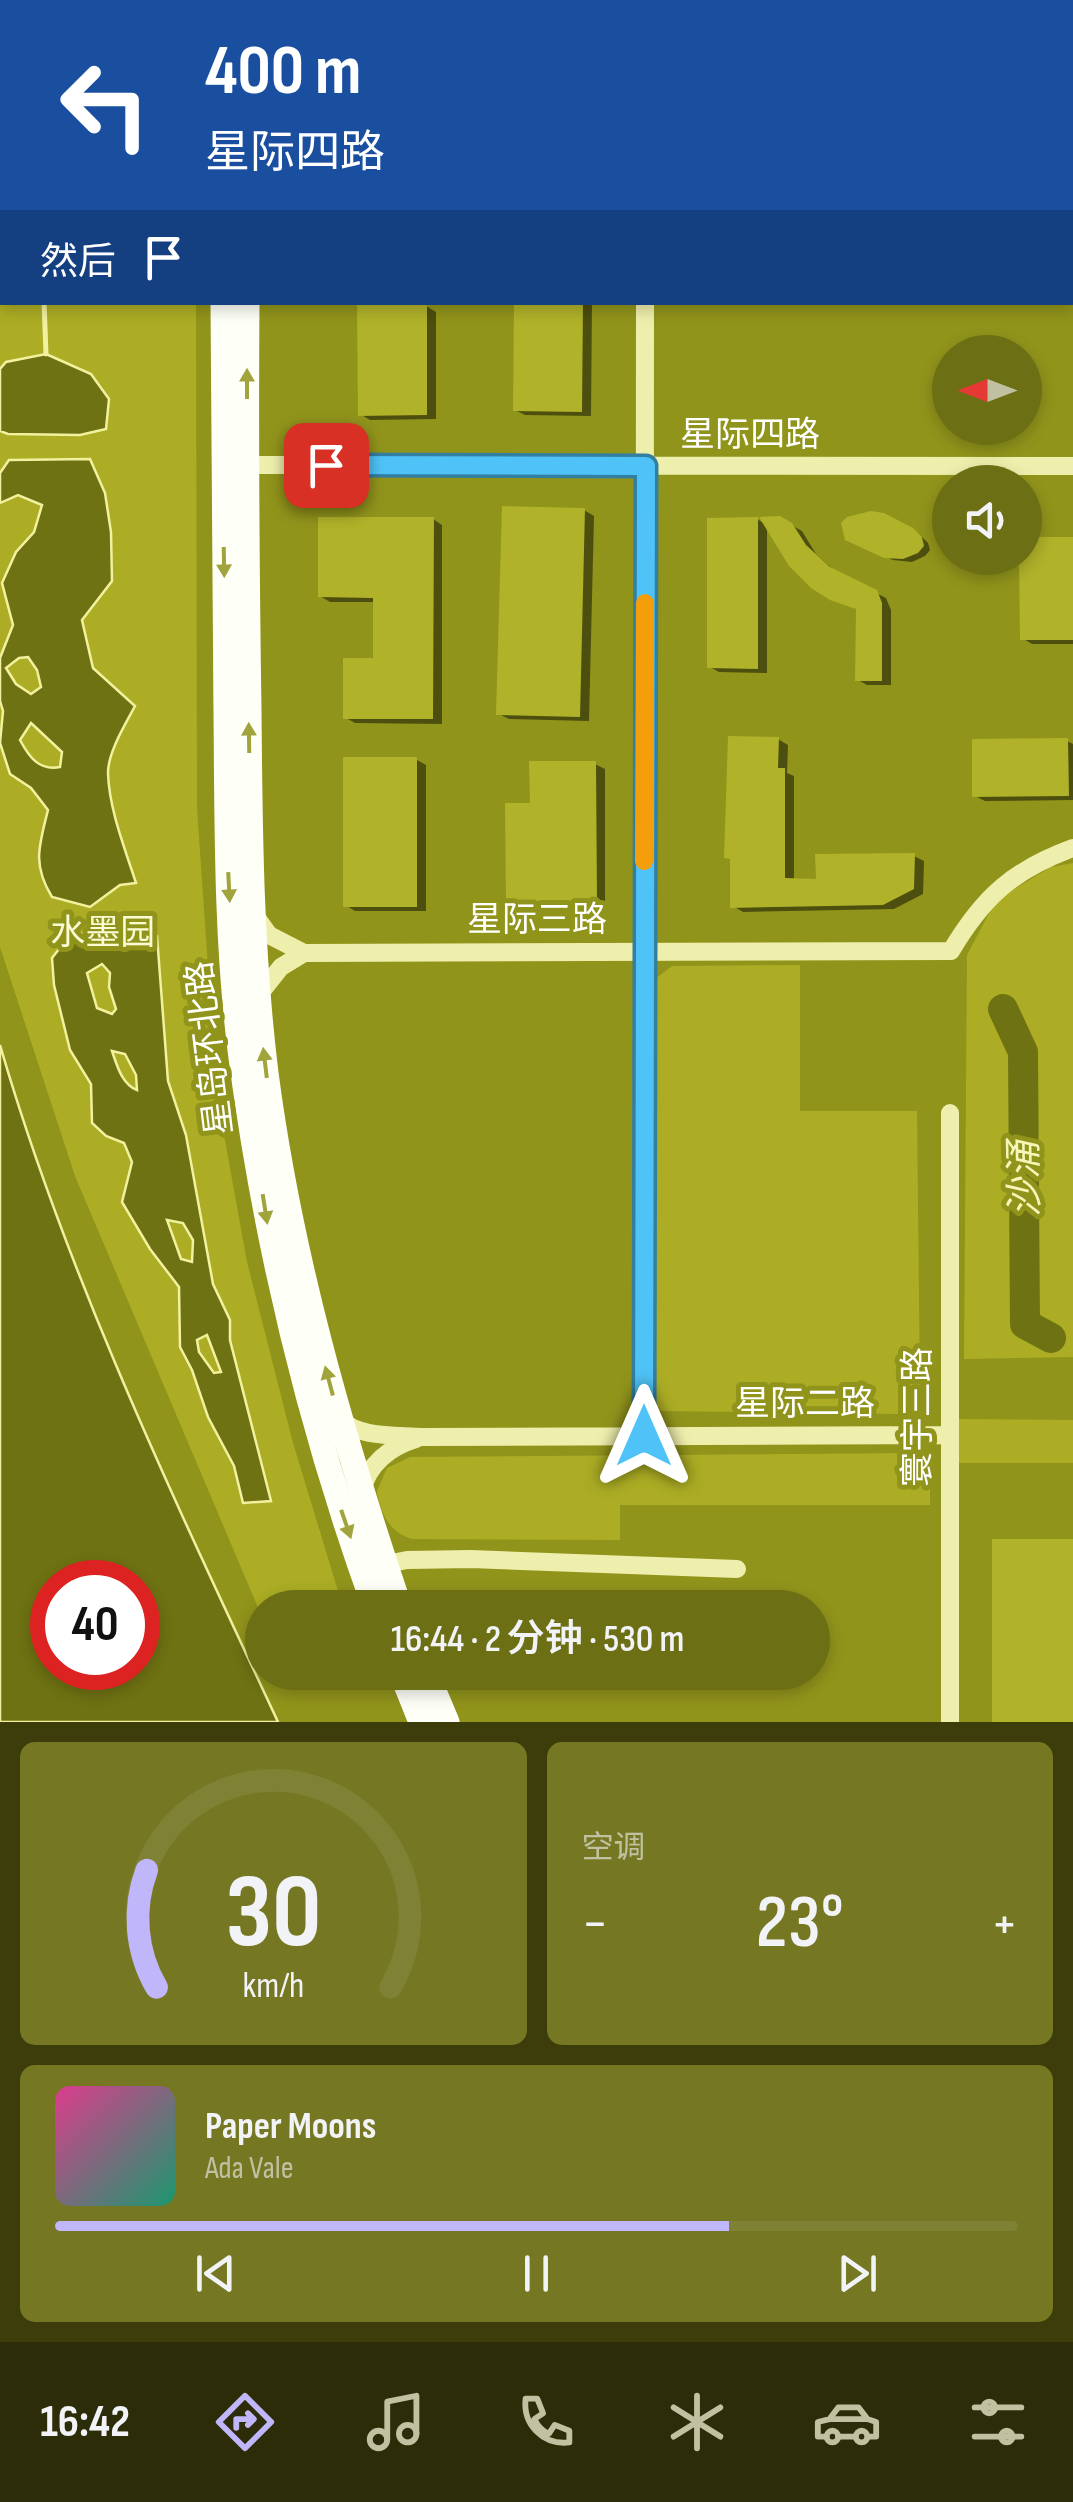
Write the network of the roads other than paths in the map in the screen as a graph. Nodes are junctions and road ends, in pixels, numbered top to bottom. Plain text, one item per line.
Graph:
1 (223, 305) edge
2 (247, 305) edge
3 (646, 305) edge
4 (235, 464) junction
5 (646, 466) junction
6 (1073, 466) edge
7 (1073, 848) edge
8 (251, 909) junction
9 (644, 950) junction
10 (304, 952) junction
11 (258, 996) junction
12 (950, 1113) dead end
13 (338, 1418) junction
14 (950, 1435) junction
15 (644, 1436) junction
16 (421, 1437) junction
17 (362, 1493) junction
18 (374, 1567) junction
19 (737, 1569) dead end
20 (375, 1590) edge
21 (389, 1590) edge
22 (408, 1690) edge
23 (434, 1690) edge
24 (421, 1722) edge
25 (447, 1722) edge
26 (950, 1722) edge

1 - 4 main road
4 -> 2 main road
3 - 5 street
4 - 5 street, 星际四路
8 -> 4 main road, 星岛环北路
4 -> 18 main road, 星岛环北路
5 - 6 street, 星际四路
5 - 9 street
7 - 9 street, 星际三路
8 - 10 street
8 - 11 main road, 星岛环北路
9 - 10 street, 星际三路
9 - 15 street
10 - 11 street
13 -> 11 main road, 星岛环北路
12 - 14 street, 寰宇三路
13 - 16 street, 星际二路
13 - 17 main road, 星岛环北路
14 - 15 street, 星际二路
14 - 26 street, 寰宇三路
15 - 16 street, 星际二路
16 - 17 street, 星际二路
17 - 18 main road, 星岛环北路
18 - 19 street
18 - 20 main road, 星岛环北路
18 - 21 main road, 星岛环北路
22 - 24 main road
23 - 25 main road

